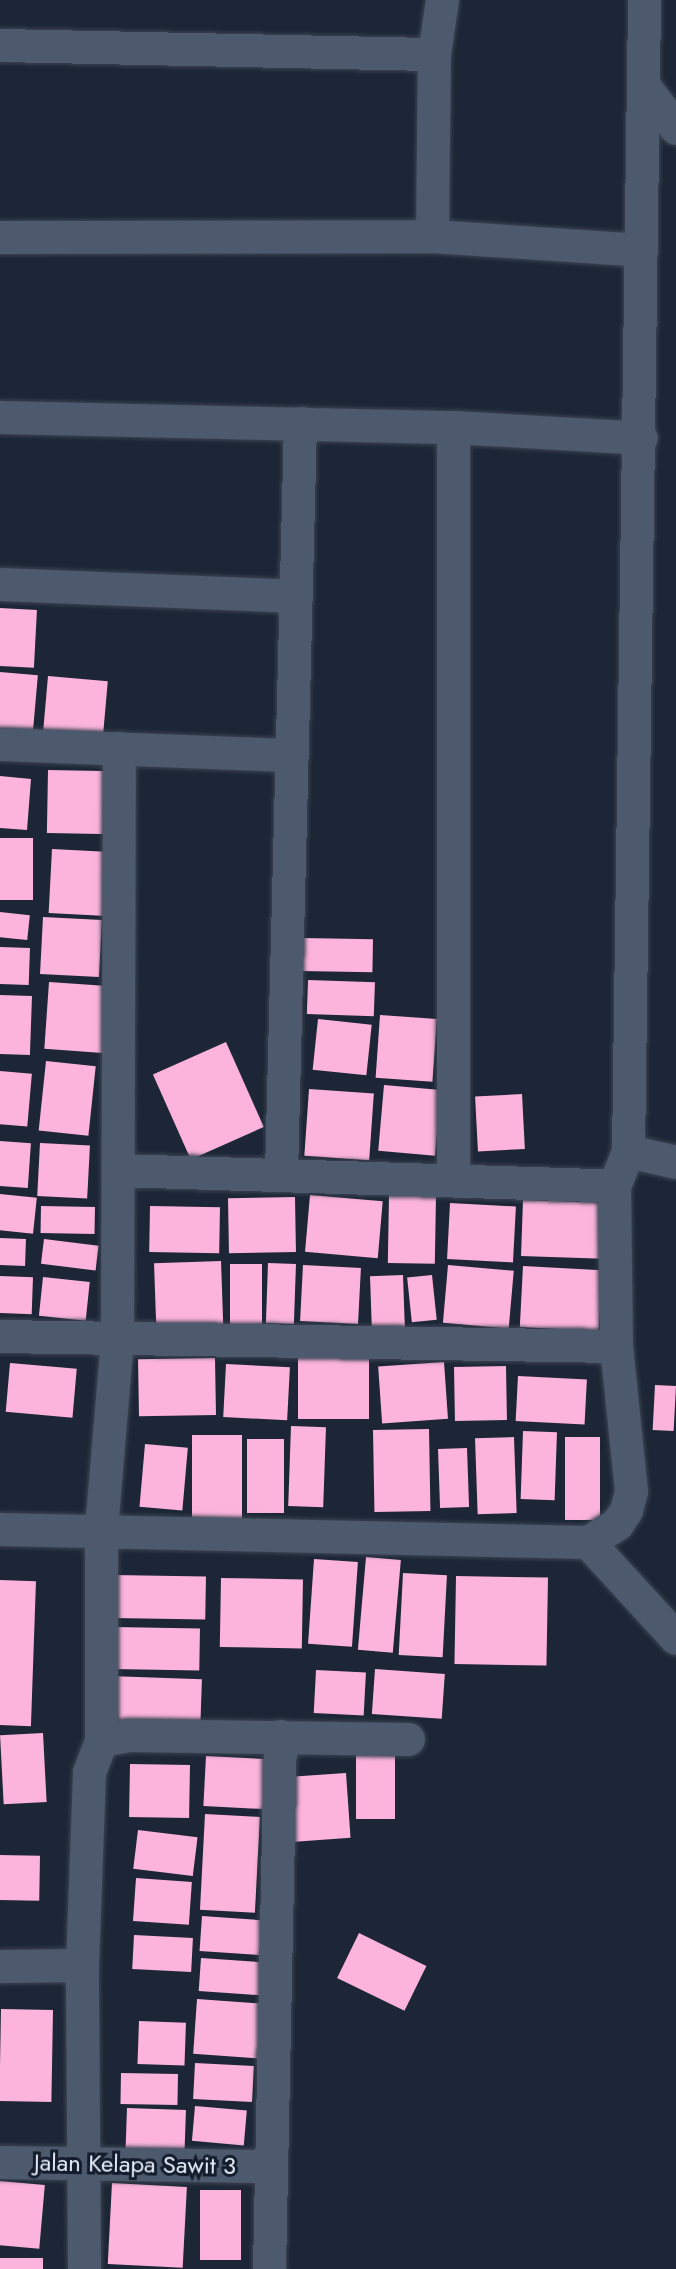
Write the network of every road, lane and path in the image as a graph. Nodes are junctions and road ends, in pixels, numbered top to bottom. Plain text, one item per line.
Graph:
1 (442, 0) edge
2 (644, 0) edge
3 (0, 45) edge
4 (434, 54) junction
5 (646, 89) junction
6 (676, 128) edge
7 (432, 236) junction
8 (0, 237) edge
9 (641, 249) junction
10 (0, 417) edge
11 (300, 423) junction
12 (453, 427) junction
13 (641, 438) junction
14 (0, 584) edge
15 (296, 596) junction
16 (0, 744) edge
17 (119, 748) junction
18 (291, 755) junction
19 (628, 1151) junction
20 (676, 1162) edge
21 (118, 1170) junction
22 (281, 1174) junction
23 (453, 1179) junction
24 (614, 1186) junction
25 (0, 1336) edge
26 (117, 1337) junction
27 (616, 1346) junction
28 (0, 1529) edge
29 (101, 1529) junction
30 (588, 1542) junction
31 (676, 1638) edge
32 (280, 1736) junction
33 (408, 1739) dead end
34 (101, 1740) junction
35 (82, 1965) junction
36 (0, 1966) edge
37 (0, 2162) edge
38 (86, 2164) junction
39 (269, 2166) junction
40 (84, 2269) edge
41 (269, 2269) edge

1 - 4 street
2 - 5 street
3 - 4 street
4 - 7 street
5 - 6 street
5 - 9 street
7 - 8 street
7 - 9 street
9 - 13 street
10 - 11 street
11 - 12 street
11 - 15 street
12 - 13 street
12 - 23 street
13 - 19 street
14 - 15 street
15 - 18 street
16 - 17 street
17 - 18 street
17 - 21 street
18 - 22 street
19 - 20 street
19 - 24 street
21 - 22 street
21 - 26 street
22 - 23 street
23 - 24 street
24 - 27 street
25 - 26 street
26 - 27 street
26 - 29 street
27 - 30 street
28 - 29 street
29 - 30 street
29 - 34 street
30 - 31 street
32 - 33 street
32 - 34 street
32 - 39 street
34 - 35 street
35 - 36 street
35 - 38 street
37 - 38 street, Jalan Kelapa Sawit 3
38 - 39 street, Jalan Kelapa Sawit 3
38 - 40 street
39 - 41 street

